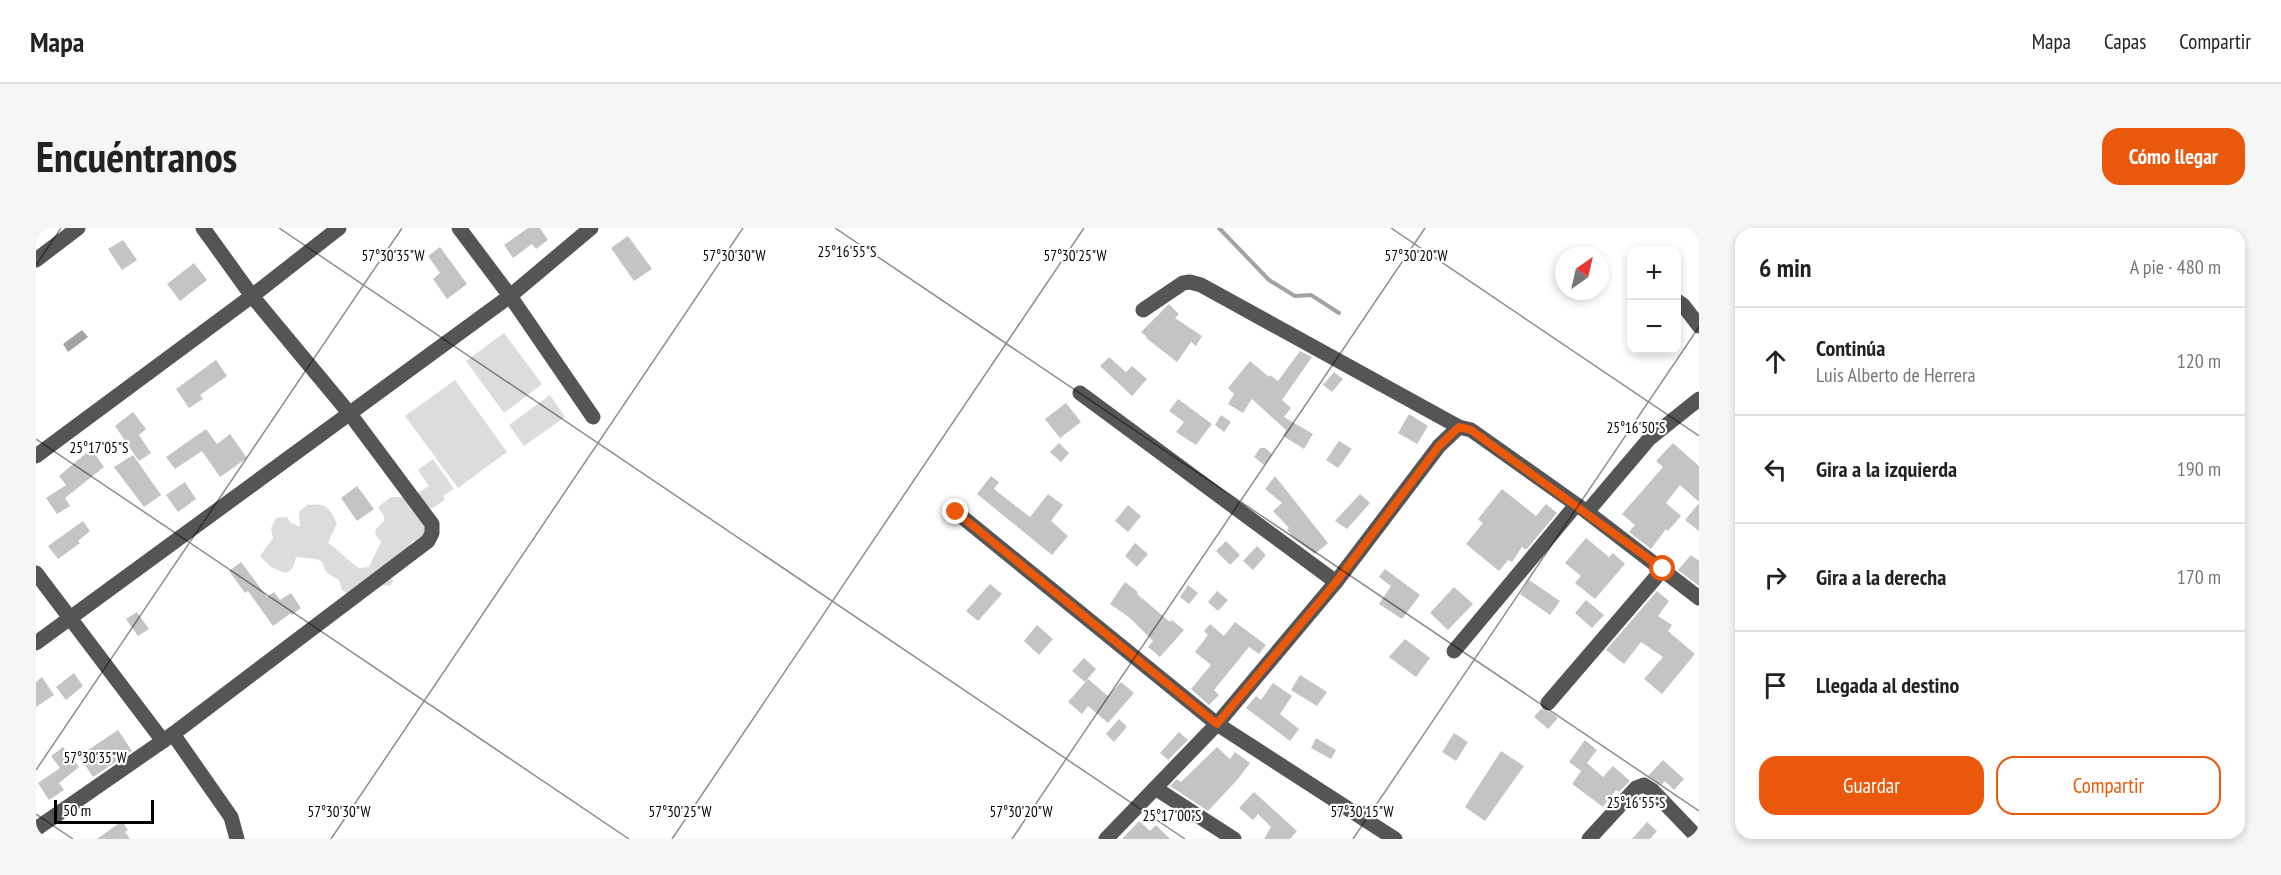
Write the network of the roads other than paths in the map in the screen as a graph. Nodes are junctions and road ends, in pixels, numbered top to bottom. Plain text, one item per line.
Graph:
1 (78, 228) edge
2 (203, 228) edge
3 (339, 228) edge
4 (459, 228) edge
5 (591, 228) edge
6 (37, 258) edge
7 (252, 296) junction
8 (510, 296) junction
9 (1681, 305) edge
10 (1143, 310) dead end
11 (1699, 326) edge
12 (1080, 393) dead end
13 (1699, 399) edge
14 (350, 414) junction
15 (593, 417) dead end
16 (1459, 427) junction
17 (36, 456) edge
18 (1581, 508) junction
19 (956, 512) dead end
20 (1663, 569) junction
21 (36, 573) edge
22 (1336, 582) junction
23 (1699, 598) edge
24 (70, 619) junction
25 (36, 643) edge
26 (1454, 651) dead end
27 (1548, 703) dead end
28 (1217, 724) junction
29 (168, 738) junction
30 (1155, 788) junction
31 (1691, 819) edge
32 (36, 829) edge
33 (1699, 838) edge
34 (237, 839) edge
35 (1106, 839) edge
36 (1234, 839) edge
37 (1395, 839) edge
38 (1589, 839) edge

1 - 6 street
2 - 7 street
3 - 7 street
4 - 8 street
5 - 8 street
7 - 14 street
7 - 17 street
8 - 14 street
8 - 15 street
9 - 11 street
10 - 16 street
12 - 22 street
13 - 18 street
14 - 24 street
14 - 29 street
16 - 18 street
16 - 22 street
18 - 20 street
18 - 26 street
19 - 28 street
20 - 23 street
20 - 27 street
21 - 24 street
22 - 28 street
24 - 25 street
24 - 29 street
28 - 30 street
28 - 37 street
29 - 32 street
29 - 34 street
30 - 35 street
30 - 36 street
31 - 33 street
31 - 38 street

